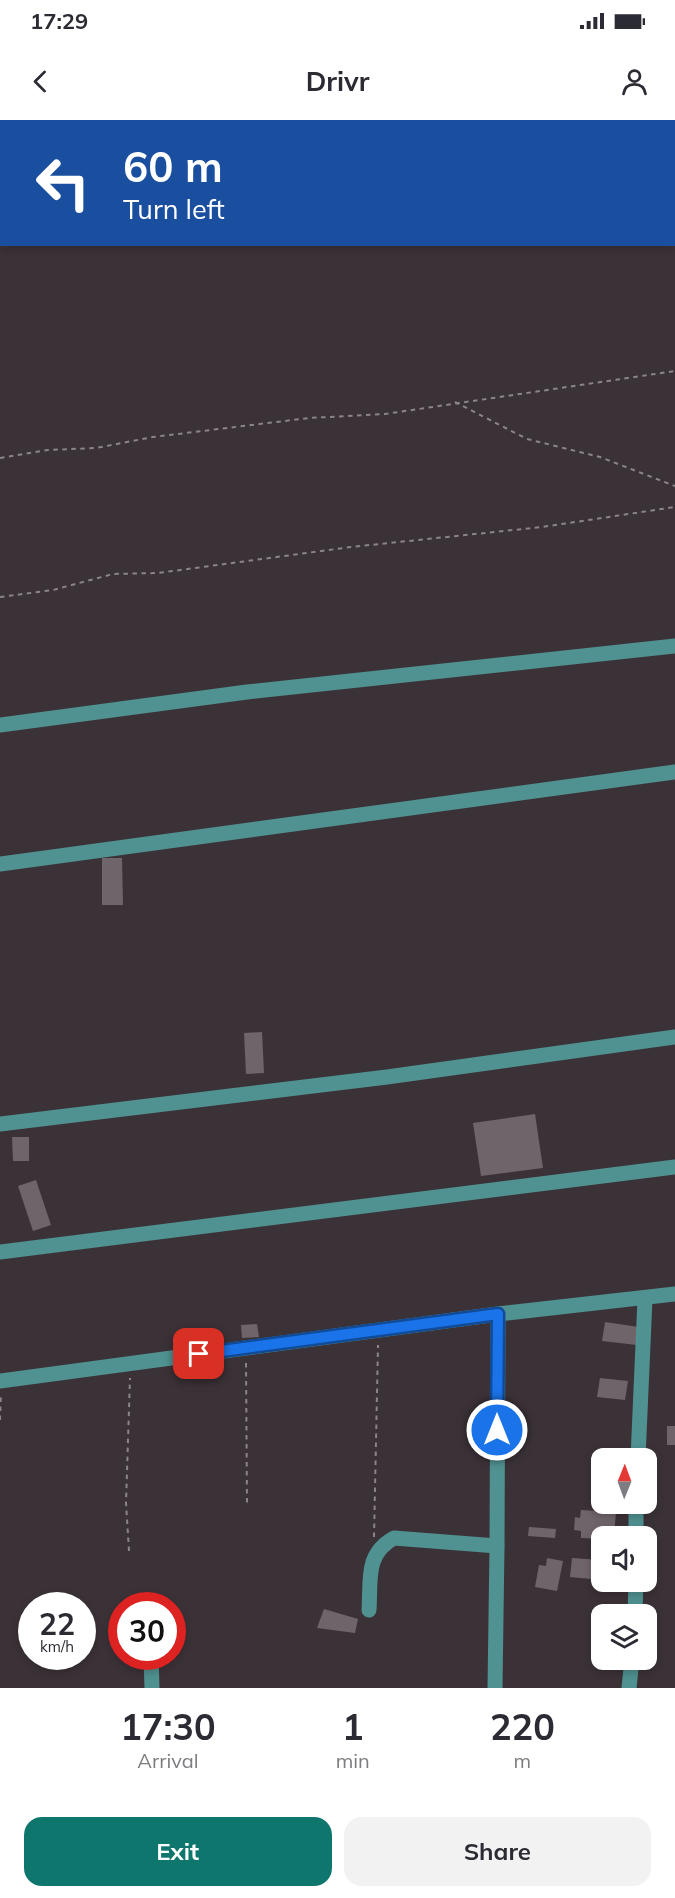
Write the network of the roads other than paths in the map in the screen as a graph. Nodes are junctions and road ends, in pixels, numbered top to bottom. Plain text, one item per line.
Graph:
1 (675, 646) edge
2 (0, 724) edge
3 (675, 772) edge
4 (0, 864) edge
5 (675, 1037) edge
6 (0, 1124) edge
7 (675, 1167) edge
8 (0, 1252) edge
9 (675, 1294) edge
10 (645, 1299) junction
11 (498, 1314) junction
12 (1, 1381) edge
13 (638, 1448) edge
14 (496, 1546) junction
15 (369, 1610) dead end
16 (151, 1670) edge
17 (631, 1670) edge
18 (152, 1688) edge
19 (495, 1688) edge
20 (630, 1688) edge

1 - 2 street
3 - 4 street
5 - 6 street
7 - 8 street
9 - 10 street
10 - 11 street
10 - 13 street
11 - 12 street
11 - 14 street
14 - 15 street
14 - 19 street
16 - 18 street
17 - 20 street

